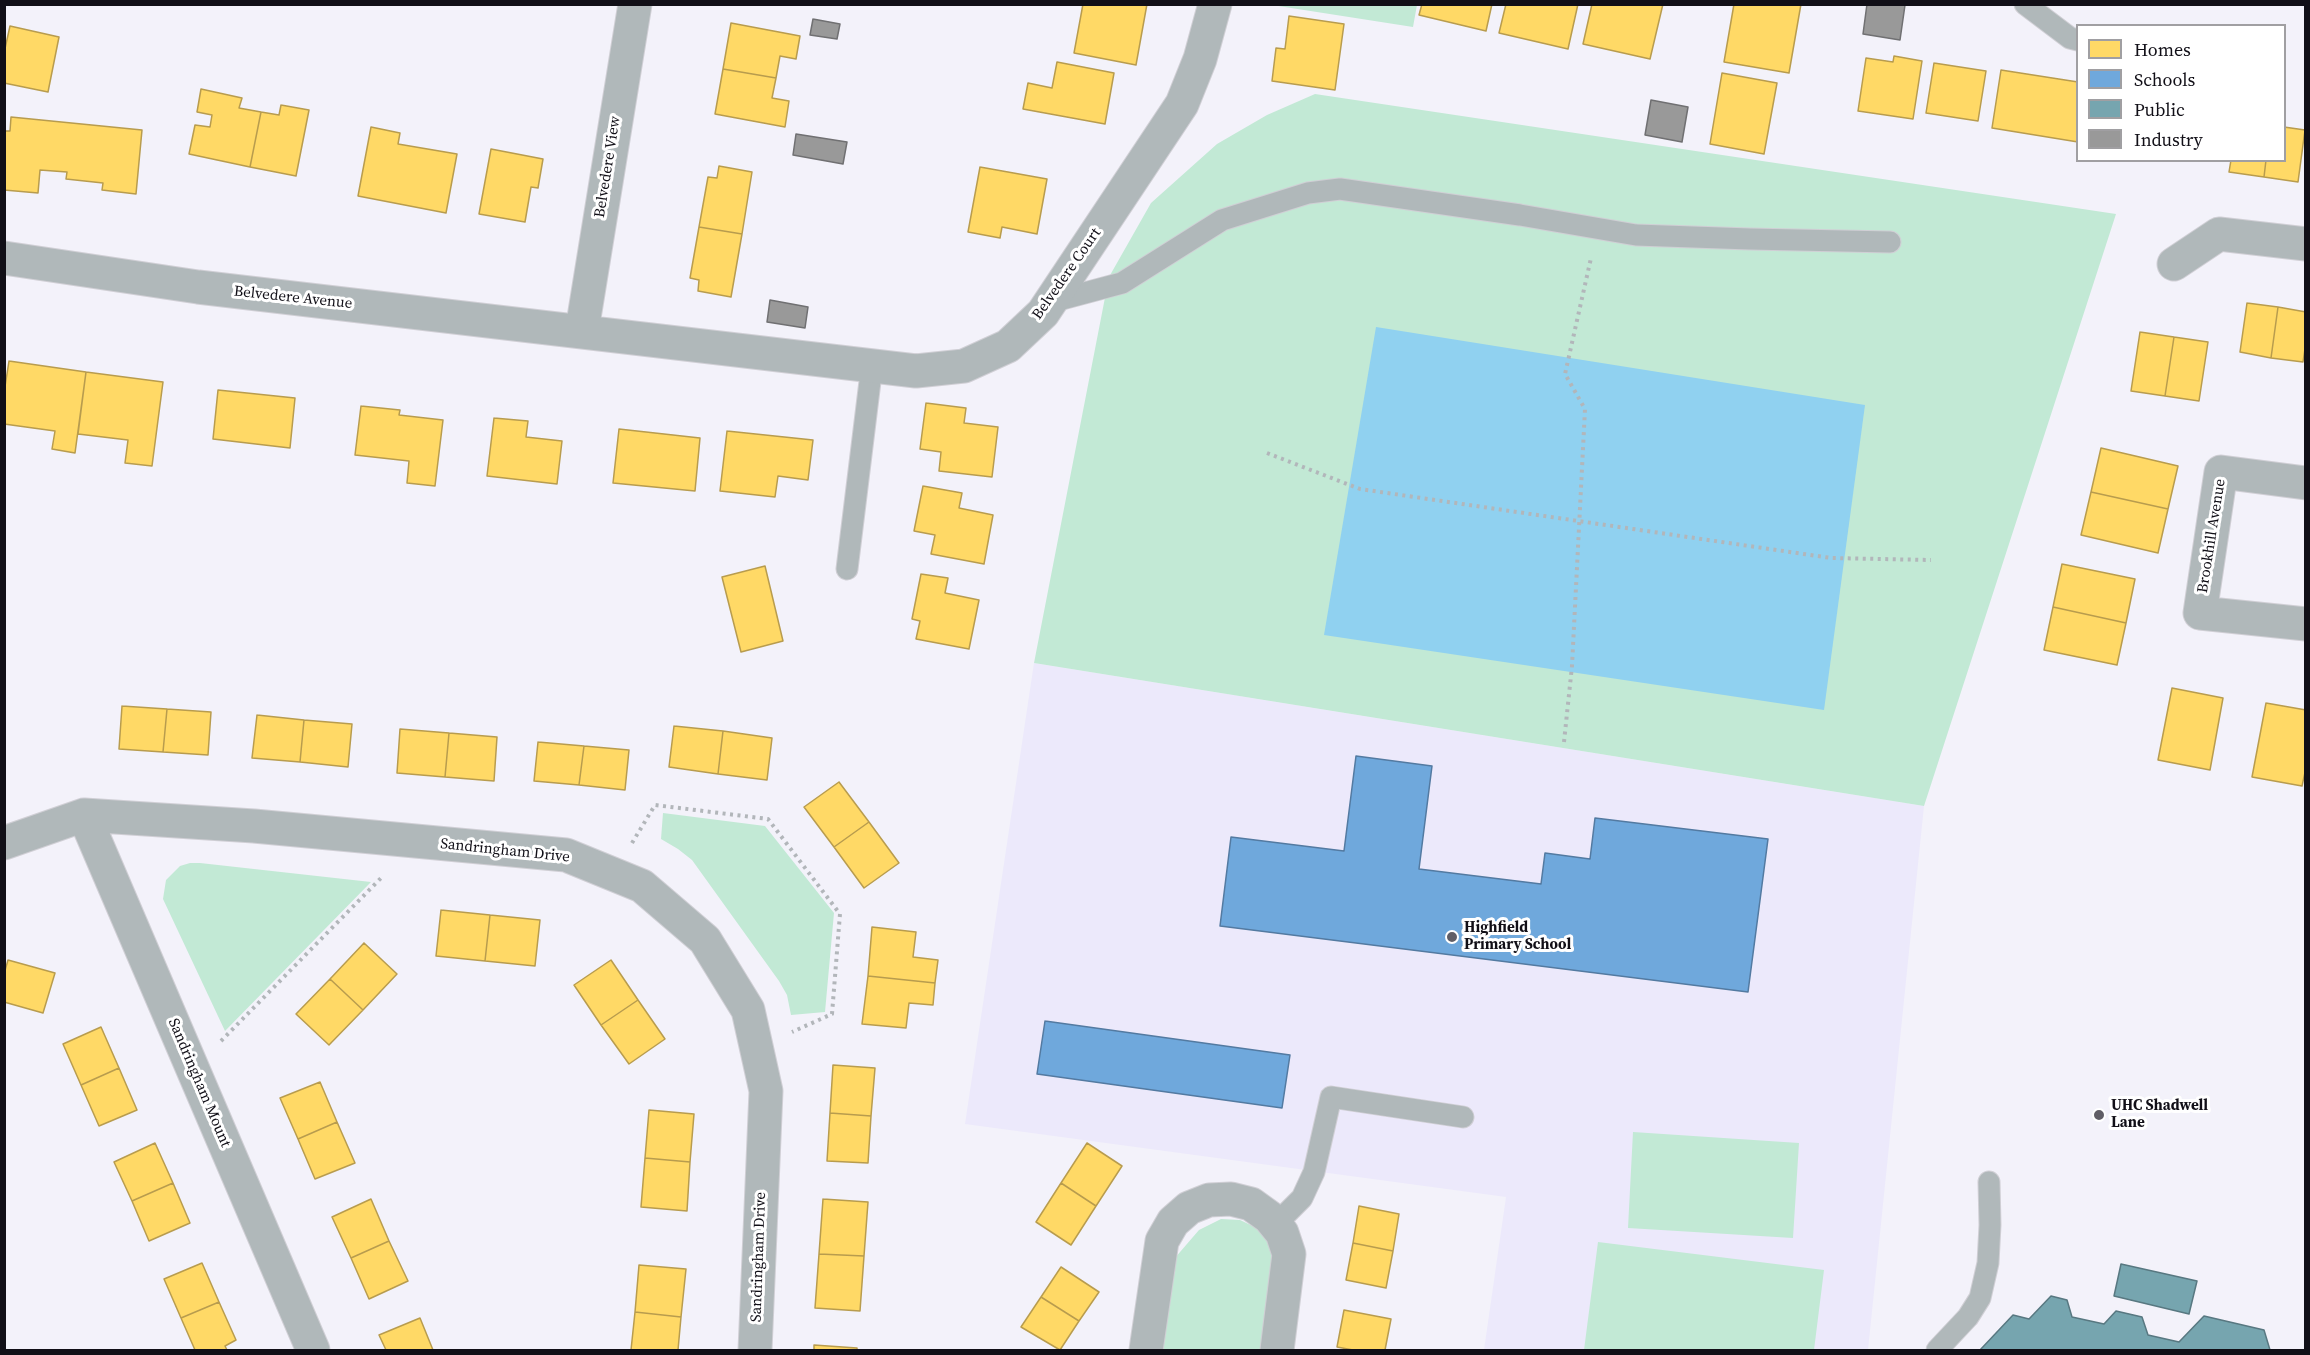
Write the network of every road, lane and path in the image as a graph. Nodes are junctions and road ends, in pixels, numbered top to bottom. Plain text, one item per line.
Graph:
1 (635, 4) edge
2 (1215, 4) edge
3 (2025, 4) edge
4 (2076, 40) edge
5 (1597, 228) junction
6 (1890, 242) dead end
7 (2306, 244) edge
8 (4, 258) edge
9 (2174, 264) dead end
10 (1051, 302) junction
11 (582, 330) junction
12 (872, 365) junction
13 (1267, 453) dead end
14 (2306, 483) edge
15 (1580, 521) junction
16 (1931, 560) dead end
17 (847, 569) dead end
18 (2306, 624) edge
19 (1564, 742) dead end
20 (84, 815) junction
21 (416, 841) junction
22 (4, 843) edge
23 (613, 874) junction
24 (756, 1048) junction
25 (193, 1069) junction
26 (1463, 1117) dead end
27 (1989, 1182) dead end
28 (1276, 1224) junction
29 (313, 1350) edge
30 (755, 1350) edge
31 (1146, 1350) edge
32 (1277, 1350) edge
33 (1937, 1350) edge

1 - 11 street, Belvedere View
2 - 10 street, Belvedere Court
3 - 4 lane
5 - 6 lane
5 - 10 lane
5 - 15 path
7 - 9 street
8 - 11 street, Belvedere Avenue
10 - 12 street, Belvedere Court
11 - 12 street, Belvedere Court
12 - 17 lane
13 - 15 path
14 - 18 street, Brookhill Avenue
15 - 16 path
15 - 19 path
20 - 21 street, Sandringham Drive
20 - 22 street, Sandringham Drive
20 - 25 street, Sandringham Mount
21 - 23 street, Sandringham Drive
21 - 25 path
23 - 24 street, Sandringham Drive
23 - 24 path
24 - 30 street, Sandringham Drive
25 - 29 street, Sandringham Mount
26 - 28 lane
27 - 33 lane
28 - 31 street
28 - 32 street

